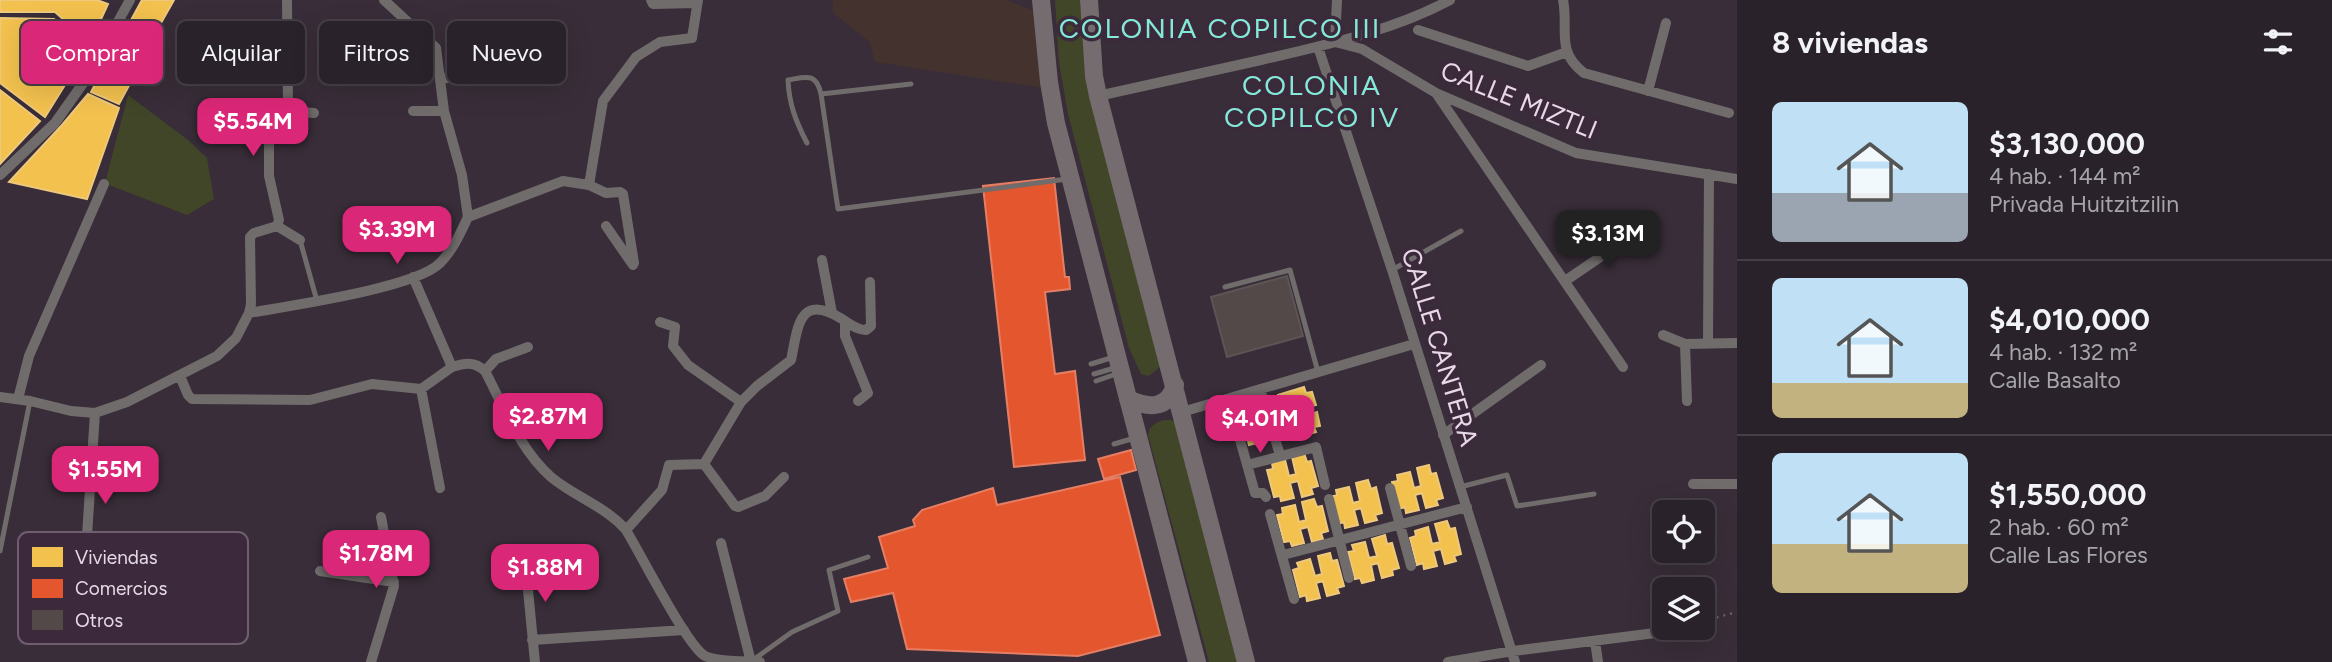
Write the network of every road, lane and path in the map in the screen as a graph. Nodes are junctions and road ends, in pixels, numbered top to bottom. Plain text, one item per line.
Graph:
1 (130, 0) edge
2 (287, 0) edge
3 (384, 0) edge
4 (651, 0) edge
5 (1041, 0) edge
6 (1089, 0) edge
7 (1337, 0) edge
8 (1423, 0) edge
9 (1450, 0) edge
10 (1577, 0) edge
11 (698, 1) edge
12 (1564, 1) edge
13 (1428, 12) junction
14 (1665, 23) dead end
15 (1418, 30) dead end
16 (1335, 42) junction
17 (1318, 47) junction
18 (1567, 52) junction
19 (447, 78) edge
20 (441, 79) junction
21 (911, 84) dead end
22 (1648, 91) junction
23 (1436, 93) junction
24 (821, 94) junction
25 (1098, 96) junction
26 (286, 111) junction
27 (413, 111) dead end
28 (444, 111) junction
29 (314, 113) dead end
30 (1729, 113) dead end
31 (807, 143) dead end
32 (1709, 174) junction
33 (0, 175) edge
34 (1070, 178) junction
35 (1737, 179) edge
36 (104, 184) dead end
37 (589, 185) junction
38 (468, 218) junction
39 (277, 226) junction
40 (606, 226) dead end
41 (1461, 231) dead end
42 (1634, 234) dead end
43 (300, 240) joint
44 (821, 261) dead end
45 (1392, 270) junction
46 (413, 277) junction
47 (1565, 281) junction
48 (870, 282) dead end
49 (1226, 287) dead end
50 (317, 301) junction
51 (249, 313) junction
52 (832, 313) junction
53 (845, 321) junction
54 (660, 322) dead end
55 (1663, 335) dead end
56 (1737, 342) edge
57 (1709, 343) junction
58 (1414, 344) junction
59 (1685, 344) junction
60 (528, 347) dead end
61 (1091, 364) dead end
62 (1119, 365) junction
63 (1541, 365) dead end
64 (452, 367) junction
65 (1623, 367) dead end
66 (485, 371) junction
67 (1318, 372) junction
68 (180, 376) junction
69 (1095, 378) dead end
70 (1175, 385) junction
71 (1260, 388) junction
72 (421, 389) junction
73 (0, 397) edge
74 (1128, 399) junction
75 (24, 400) junction
76 (858, 401) dead end
77 (1687, 401) dead end
78 (741, 402) junction
79 (95, 412) junction
80 (1182, 412) junction
81 (1233, 415) dead end
82 (1443, 435) junction
83 (1138, 438) junction
84 (1114, 444) dead end
85 (1280, 455) junction
86 (704, 464) junction
87 (1247, 465) junction
88 (784, 477) dead end
89 (1693, 484) dead end
90 (1737, 484) edge
91 (1325, 485) dead end
92 (1460, 487) junction
93 (440, 488) dead end
94 (1390, 488) dead end
95 (1594, 494) dead end
96 (1266, 497) dead end
97 (1329, 499) dead end
98 (1467, 508) junction
99 (1270, 514) dead end
100 (381, 517) dead end
101 (1400, 525) junction
102 (626, 530) junction
103 (87, 532) edge
104 (1340, 540) junction
105 (721, 543) dead end
106 (524, 549) dead end
107 (0, 551) edge
108 (1283, 555) junction
109 (868, 557) dead end
110 (1411, 566) dead end
111 (320, 571) dead end
112 (1349, 578) dead end
113 (394, 582) junction
114 (1294, 599) dead end
115 (1737, 611) edge
116 (1715, 617) edge
117 (684, 630) junction
118 (1652, 633) edge
119 (532, 640) junction
120 (1595, 641) junction
121 (1514, 656) edge
122 (372, 662) edge
123 (535, 662) edge
124 (751, 662) edge
125 (760, 662) edge
126 (1197, 662) edge
127 (1246, 662) edge
128 (1448, 662) edge
129 (1598, 662) edge

1 - 33 street
2 - 26 street
3 - 20 street
4 - 11 street
5 - 34 main road
6 - 25 main road
7 - 16 street
8 - 13 street
9 - 13 street
10 - 12 street
11 - 37 street
12 - 18 street
13 - 16 street
14 - 22 street
15 - 18 street
16 - 17 street
16 - 23 street, CALLE MIZTLI
17 - 25 street
17 - 45 street, CALLE CANTERA
18 - 22 street
19 - 20 street
20 - 28 street
21 - 24 lane
22 - 30 street
23 - 32 street, CALLE MIZTLI
23 - 47 street
24 - 31 lane
24 - 34 lane
25 - 70 main road
26 - 29 street
26 - 39 street
27 - 28 street
28 - 38 street
32 - 35 street, CALLE MIZTLI
32 - 57 street
34 - 62 main road
36 - 75 street
37 - 38 street
37 - 40 street
38 - 46 street
39 - 43 street
39 - 51 street
41 - 45 lane
42 - 47 street
43 - 50 lane
44 - 52 street
45 - 58 street, CALLE CANTERA
46 - 50 street
46 - 64 street
47 - 65 street
48 - 53 street
49 - 67 lane
50 - 51 street
51 - 68 street
52 - 53 street
52 - 78 street
53 - 76 street
54 - 78 street
55 - 59 street
56 - 57 street
57 - 59 street
58 - 67 street
58 - 82 street, CALLE CANTERA
59 - 77 street
60 - 66 street
61 - 62 lane
62 - 69 lane
62 - 74 main road
63 - 82 street
64 - 66 street
64 - 72 street
66 - 102 street
67 - 71 street
68 - 72 street
68 - 79 street
70 - 74 main road
70 - 80 main road
71 - 80 street
71 - 85 street
72 - 93 street
73 - 75 street
74 - 83 main road
75 - 79 street
75 - 107 lane
78 - 86 street
79 - 103 street
80 - 83 main road
80 - 127 main road
81 - 87 street
82 - 92 street, CALLE CANTERA
83 - 84 lane
83 - 126 main road
85 - 87 street
85 - 91 street
86 - 88 street
86 - 102 street
87 - 96 street
89 - 90 street
92 - 95 lane
92 - 98 street, CALLE CANTERA
94 - 101 street
97 - 104 street
98 - 101 street
98 - 121 street, CALLE CANTERA
99 - 108 street
100 - 113 street
101 - 104 street
101 - 110 street
102 - 117 street
104 - 108 street
104 - 112 street
105 - 124 street
106 - 119 street
108 - 114 street
109 - 124 lane
111 - 113 street
113 - 122 street
115 - 116 path
117 - 119 street
117 - 124 street
118 - 120 street
119 - 123 street
120 - 121 street
120 - 129 street
121 - 128 street
124 - 125 street

